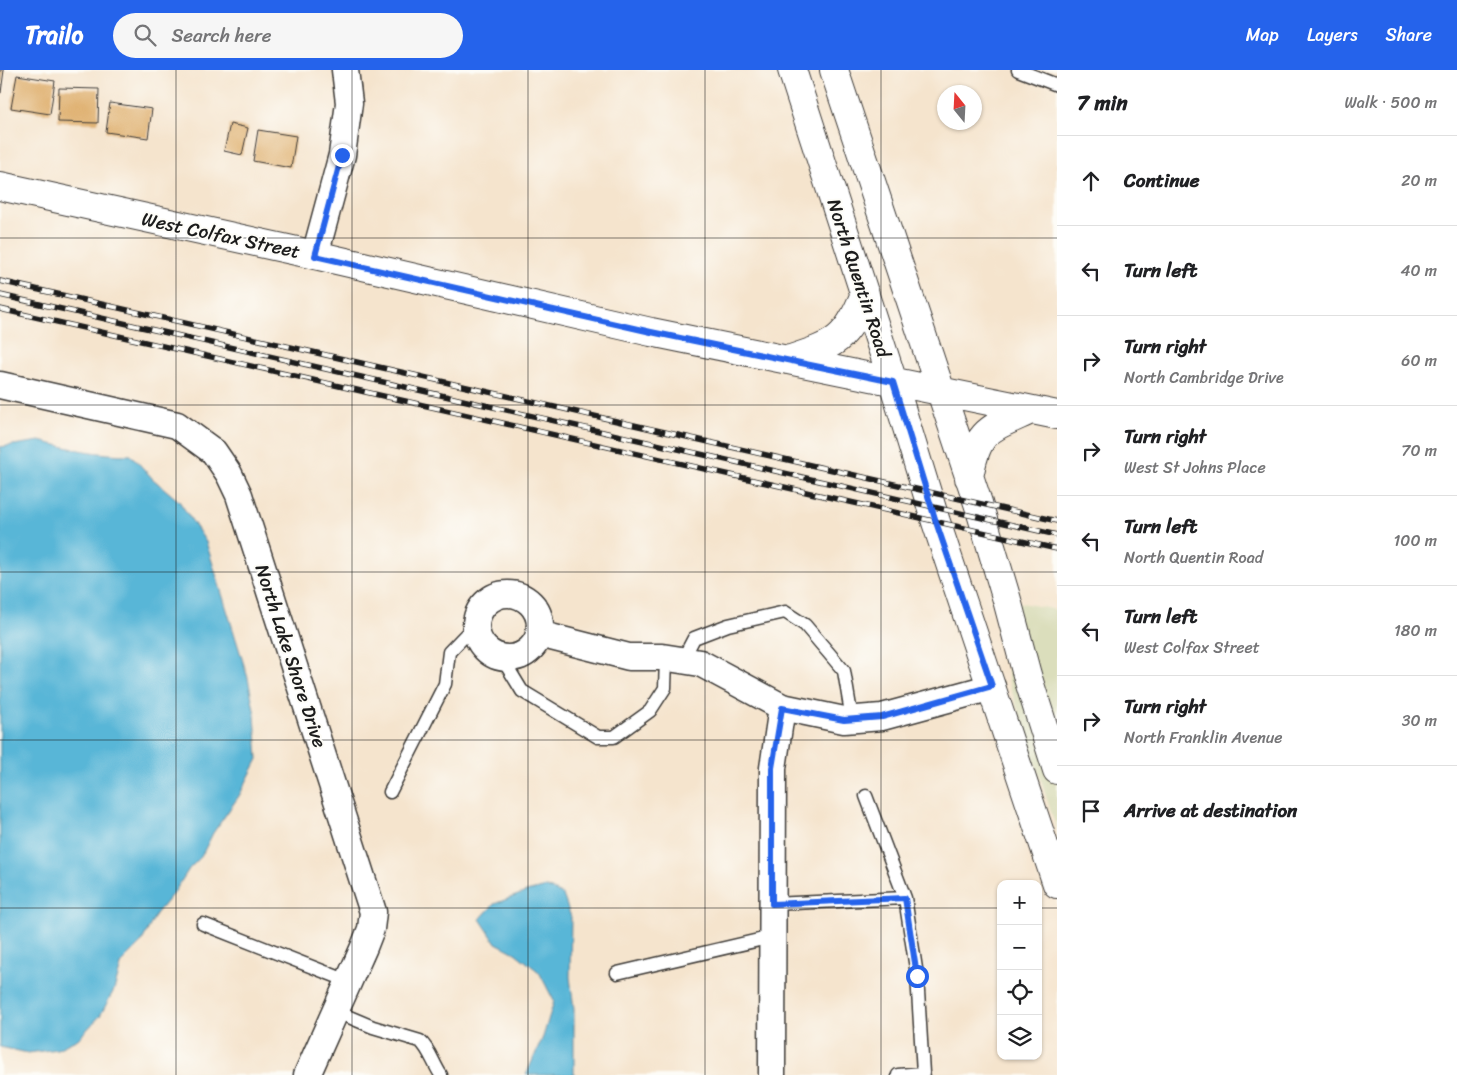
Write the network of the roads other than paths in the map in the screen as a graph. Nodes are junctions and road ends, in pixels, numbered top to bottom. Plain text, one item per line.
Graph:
1 (346, 70) edge
2 (792, 70) edge
3 (834, 70) edge
4 (1018, 70) edge
5 (1057, 85) edge
6 (0, 186) edge
7 (315, 256) junction
8 (864, 294) junction
9 (788, 360) junction
10 (893, 382) junction
11 (0, 385) edge
12 (940, 391) junction
13 (1044, 413) edge
14 (969, 478) junction
15 (475, 626) junction
16 (539, 634) junction
17 (502, 658) junction
18 (674, 659) junction
19 (992, 686) junction
20 (782, 708) junction
21 (852, 719) junction
22 (1057, 770) edge
23 (390, 792) dead end
24 (866, 796) dead end
25 (1057, 884) edge
26 (905, 898) junction
27 (772, 904) junction
28 (203, 924) dead end
29 (772, 937) junction
30 (617, 973) dead end
31 (348, 981) junction
32 (335, 1011) junction
33 (923, 1074) edge
34 (307, 1075) edge
35 (441, 1075) edge
36 (772, 1075) edge
37 (898, 1075) edge

1 - 7 street
2 - 8 main road, North Quentin Road
3 - 12 main road
4 - 5 lane
6 - 7 main road, West Colfax Street
7 - 9 main road, West Colfax Street
8 - 9 main road
8 - 10 main road, North Quentin Road
9 - 10 main road, West Colfax Street
10 - 12 main road, West Colfax Street
10 - 19 main road, North Quentin Road
11 - 31 street, North Lake Shore Drive
12 - 13 main road, West Colfax Street
12 - 14 main road
13 - 14 main road
14 - 22 main road
15 - 16 street
15 - 17 street
15 - 23 lane
16 - 17 street
16 - 18 street
17 - 18 lane
18 - 20 street
18 - 21 lane
19 - 21 street
19 - 25 main road, North Quentin Road
20 - 21 street
20 - 27 street
24 - 26 lane
26 - 27 lane
26 - 33 lane
27 - 29 street
28 - 31 lane
29 - 30 lane
29 - 36 street
31 - 32 street, North Lake Shore Drive
32 - 34 street, North Lake Shore Drive
32 - 35 lane
33 - 37 lane

